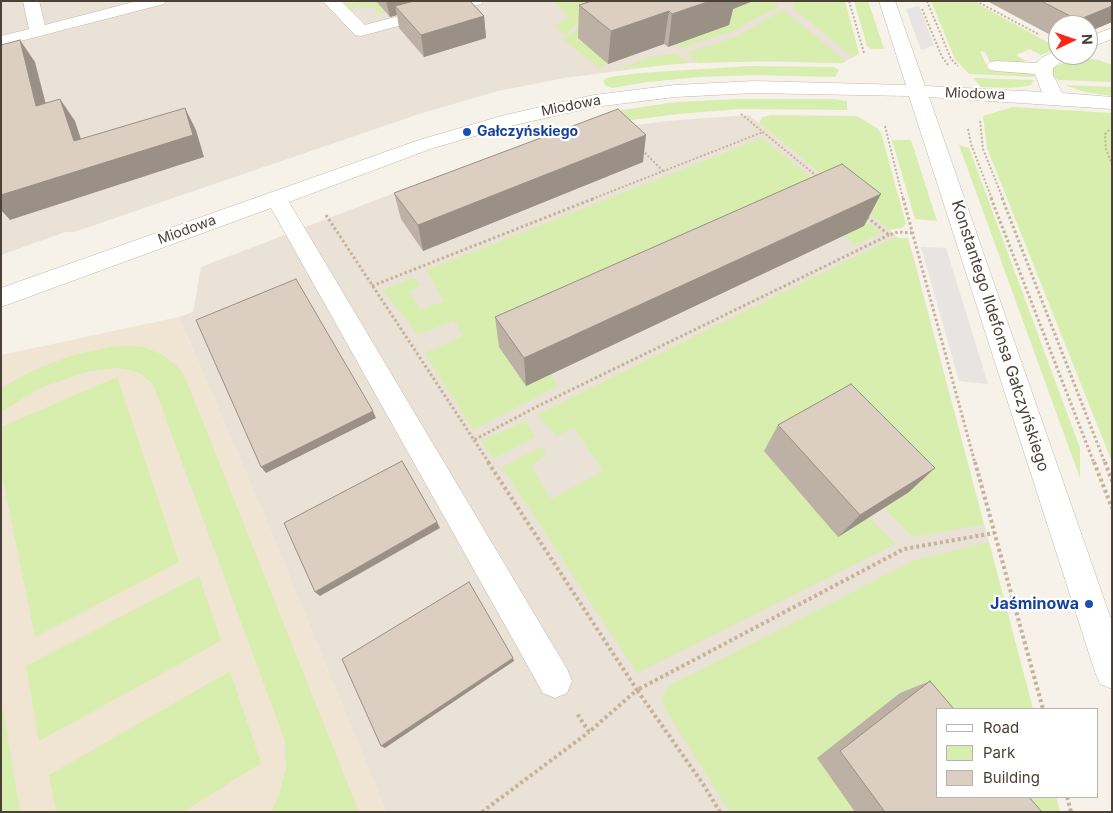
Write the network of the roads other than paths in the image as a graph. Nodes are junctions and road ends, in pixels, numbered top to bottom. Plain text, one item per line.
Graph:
1 (31, 1) edge
2 (158, 1) edge
3 (331, 1) edge
4 (475, 1) edge
5 (886, 1) edge
6 (38, 32) junction
7 (1112, 33) edge
8 (1098, 39) edge
9 (1, 41) edge
10 (1048, 62) edge
11 (996, 66) dead end
12 (1044, 69) junction
13 (918, 92) junction
14 (1054, 98) junction
15 (1112, 103) edge
16 (276, 198) junction
17 (1, 298) edge
18 (1112, 672) edge
19 (555, 681) road end

1 - 6 street
2 - 6 street
3 - 4 street
5 - 13 street, Konstantego Ildefonsa Gałczyńskiego
6 - 9 street
7 - 8 street
10 - 12 street
11 - 12 street
12 - 14 street
13 - 14 street, Miodowa
13 - 16 street, Miodowa
13 - 18 street, Konstantego Ildefonsa Gałczyńskiego
14 - 15 street, Miodowa
16 - 17 street, Miodowa
16 - 19 street

